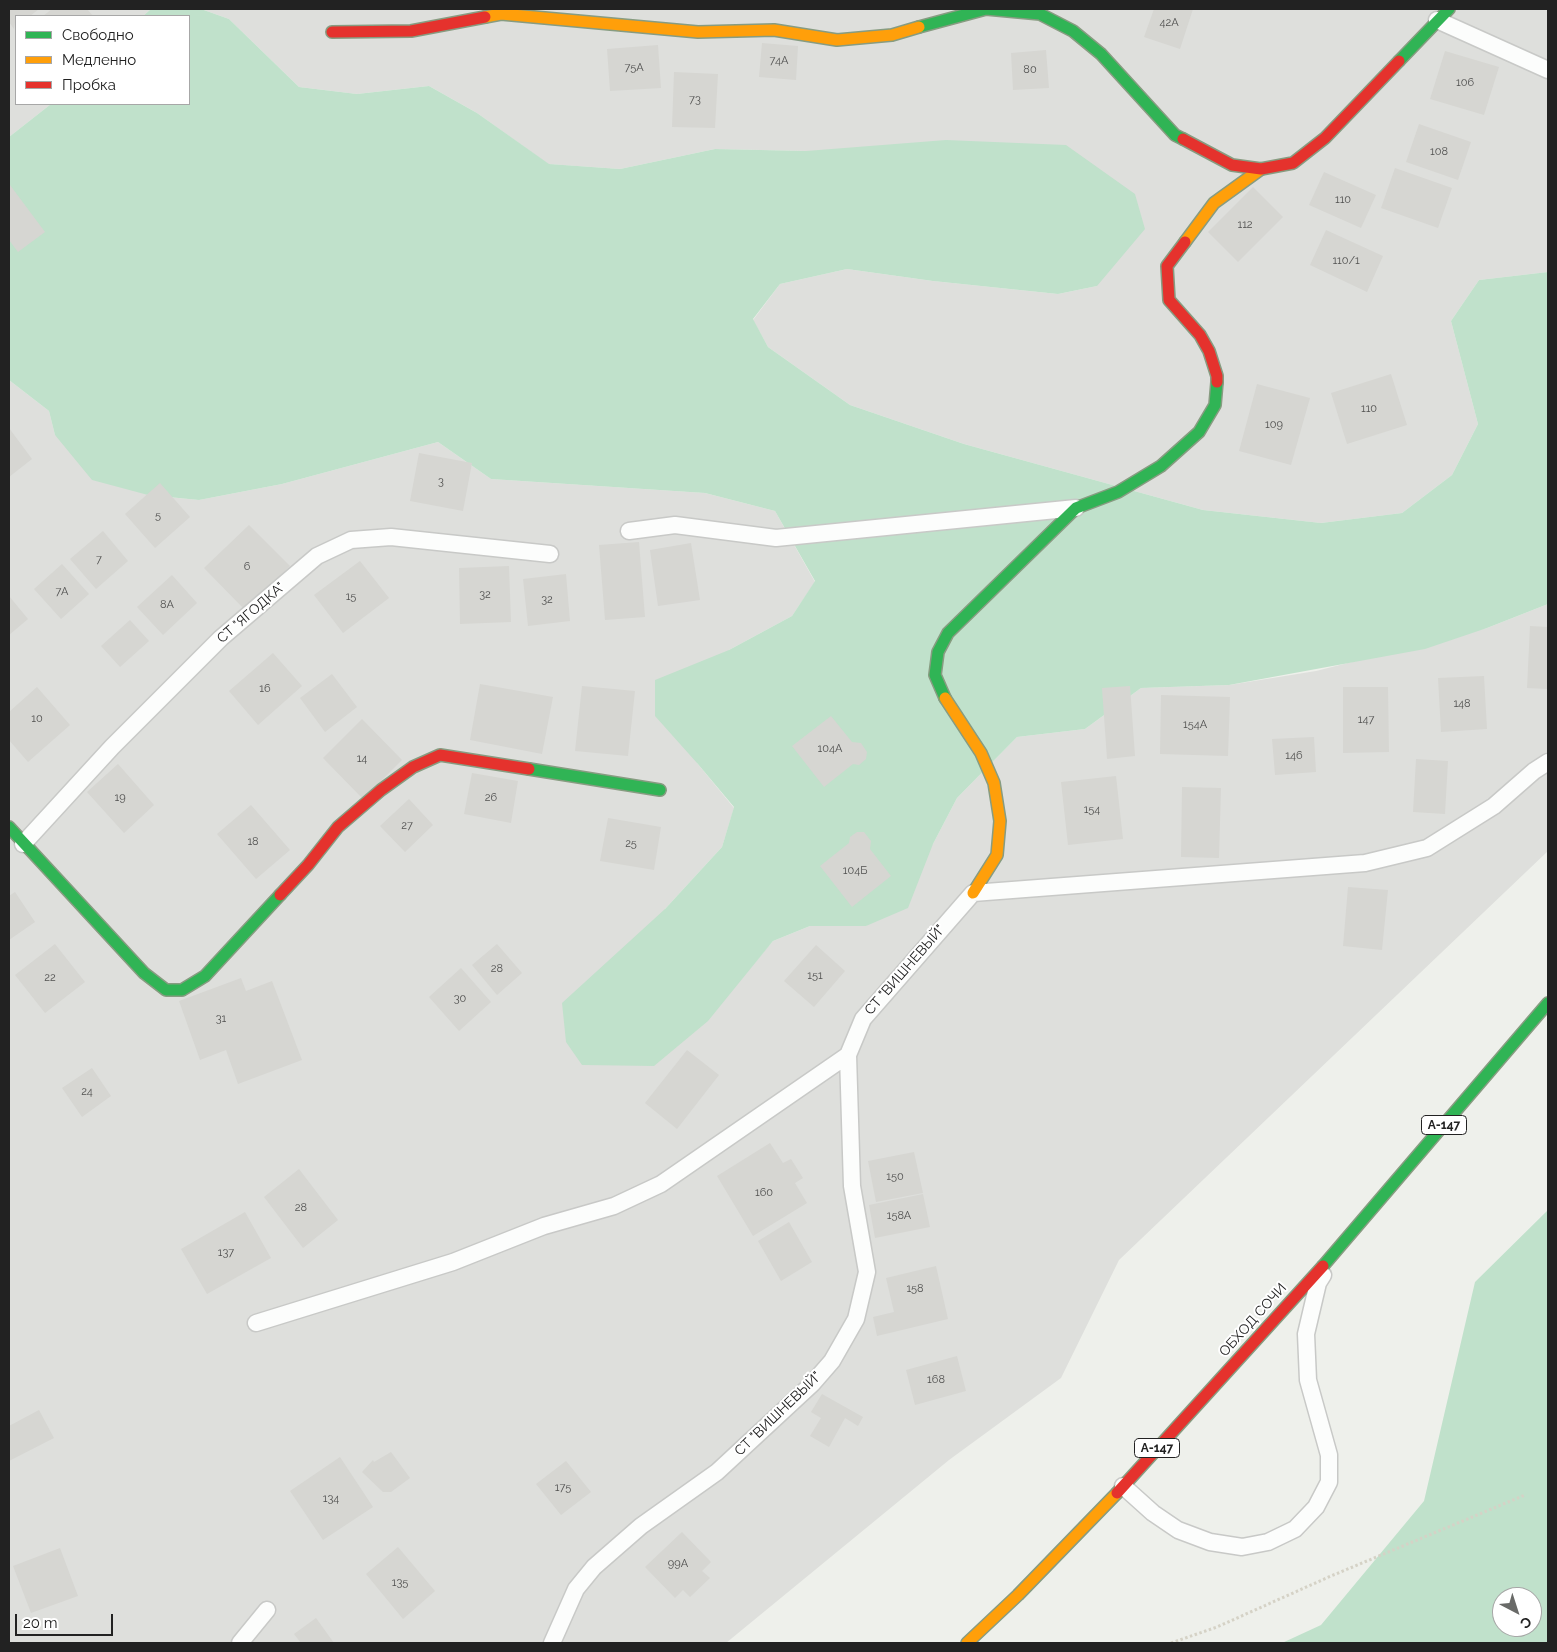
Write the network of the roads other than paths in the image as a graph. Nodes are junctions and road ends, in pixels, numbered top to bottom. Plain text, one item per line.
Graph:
1 (1443, 14) edge
2 (332, 32) dead end
3 (1548, 70) edge
4 (1261, 169) junction
5 (1076, 508) junction
6 (629, 530) dead end
7 (550, 554) dead end
8 (1548, 762) edge
9 (660, 790) dead end
10 (9, 827) edge
11 (23, 844) junction
12 (973, 893) junction
13 (1548, 1003) edge
14 (848, 1055) junction
15 (1340, 1247) junction
16 (256, 1323) dead end
17 (1123, 1486) junction
18 (267, 1610) dead end
19 (240, 1643) edge
20 (552, 1643) edge
21 (967, 1643) edge

1 - 3 lane
1 - 4 main road
2 - 4 main road
4 - 5 main road
5 - 6 lane
5 - 12 main road
7 - 11 lane, СТ "ЯГОДКА"
8 - 12 lane
9 - 11 main road
10 - 11 main road
12 - 14 lane, СТ "ВИШНЕВЫЙ"
13 - 15 main road, ОБХОД СОЧИ / А-147
14 - 16 lane
14 - 20 lane, СТ "ВИШНЕВЫЙ"
15 - 17 main road, ОБХОД СОЧИ / А-147
15 - 17 lane
17 - 21 main road, ОБХОД СОЧИ / А-147
18 - 19 lane

